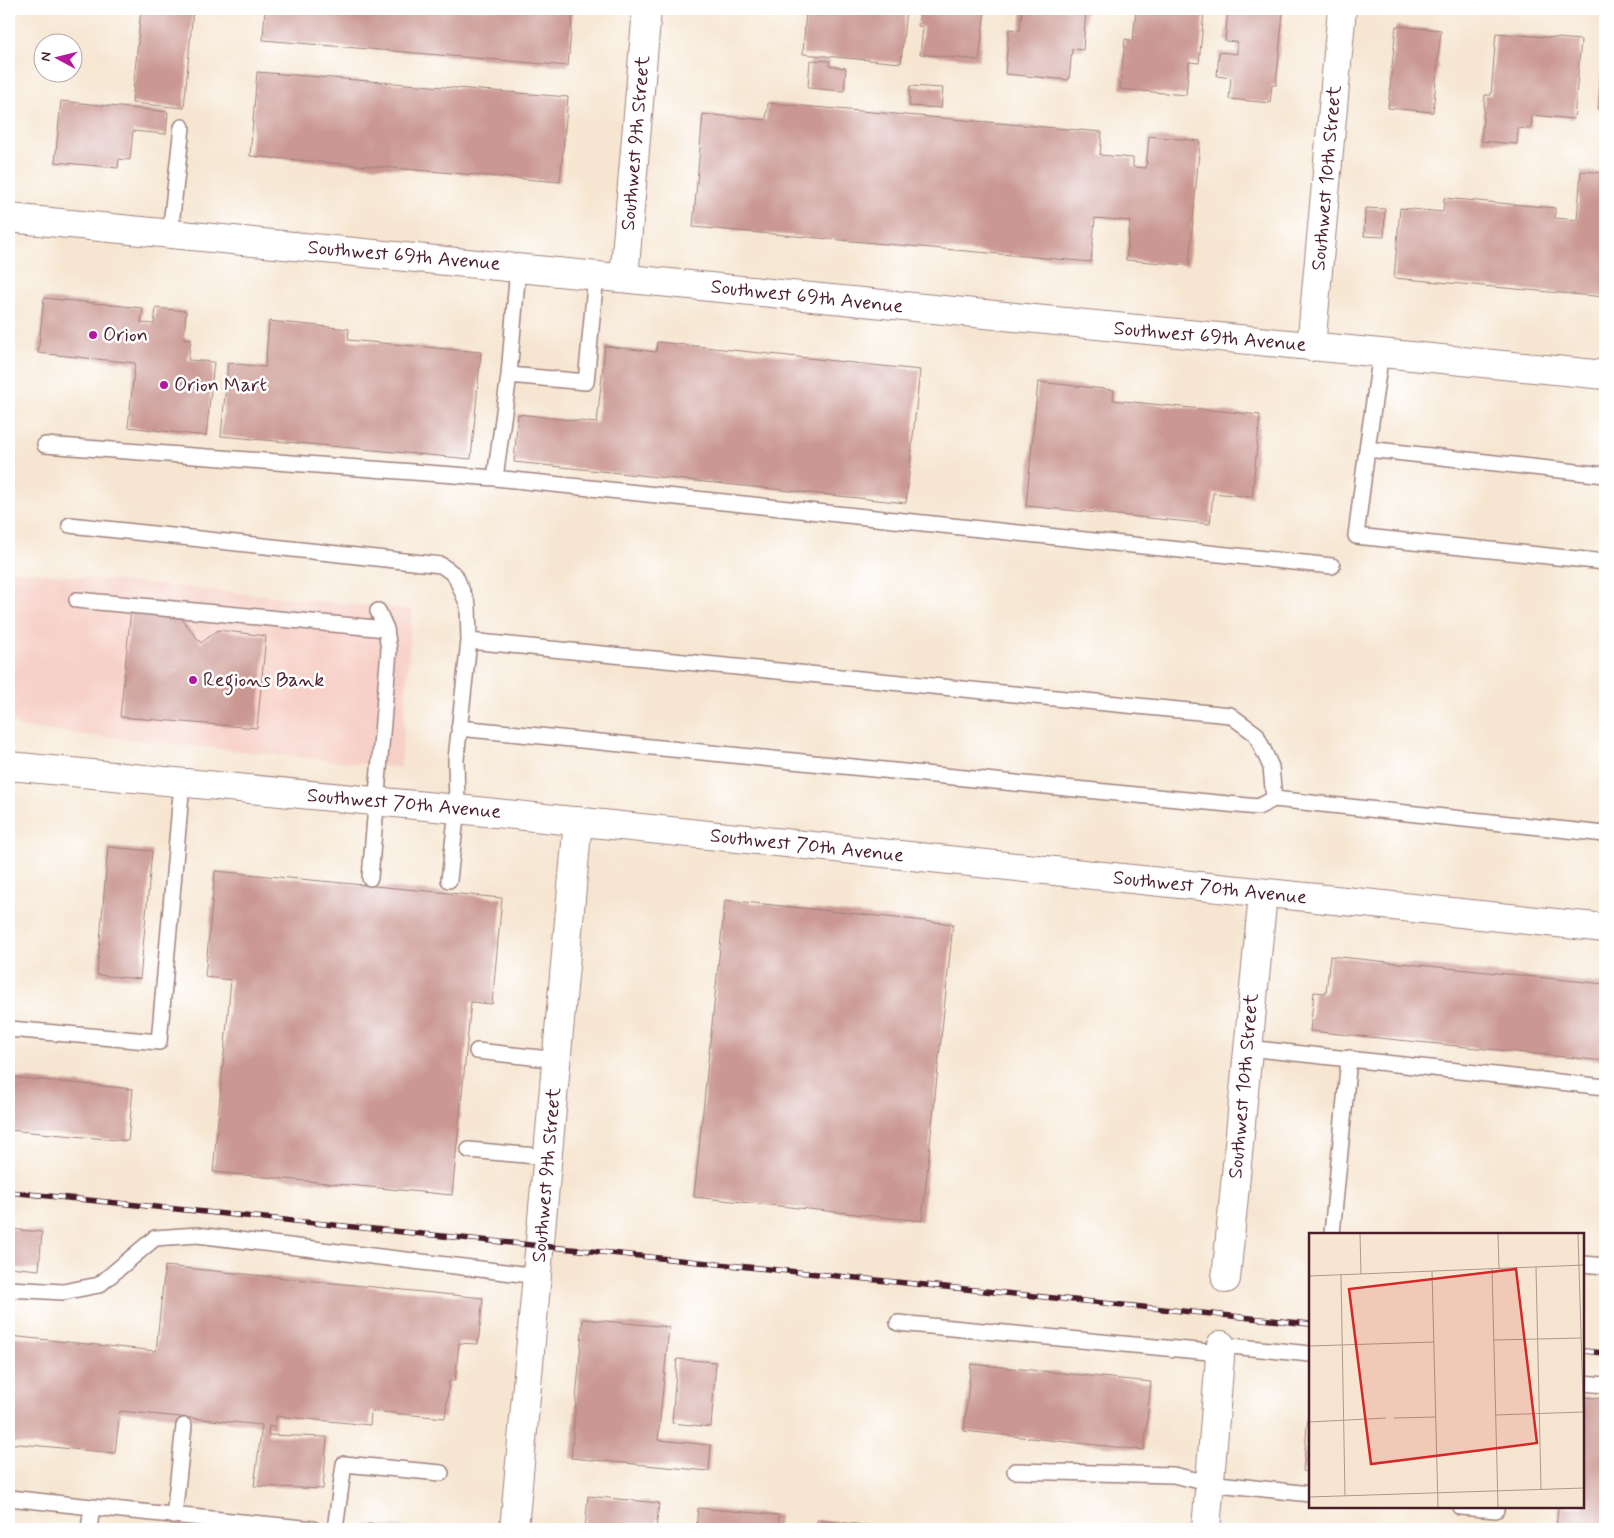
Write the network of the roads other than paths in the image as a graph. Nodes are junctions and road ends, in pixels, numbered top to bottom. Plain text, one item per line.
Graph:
1 (647, 9) edge
2 (1342, 9) edge
3 (182, 127) dead end
4 (9, 218) edge
5 (170, 234) junction
6 (518, 267) junction
7 (596, 275) junction
8 (624, 278) junction
9 (1311, 347) junction
10 (1381, 353) junction
11 (509, 375) junction
12 (1605, 375) edge
13 (45, 445) dead end
14 (1367, 449) junction
15 (1605, 475) edge
16 (496, 478) junction
17 (70, 525) dead end
18 (1605, 562) edge
19 (1332, 566) dead end
20 (77, 600) dead end
21 (378, 611) dead end
22 (386, 629) junction
23 (469, 641) junction
24 (459, 728) junction
25 (9, 766) edge
26 (182, 784) junction
27 (1274, 799) junction
28 (376, 801) junction
29 (457, 809) junction
30 (578, 821) junction
31 (1605, 834) edge
32 (370, 878) dead end
33 (449, 880) dead end
34 (1262, 894) junction
35 (1605, 928) edge
36 (9, 1029) edge
37 (1248, 1048) junction
38 (477, 1051) dead end
39 (1349, 1058) junction
40 (558, 1060) junction
41 (1605, 1087) edge
42 (469, 1150) dead end
43 (548, 1157) junction
44 (1332, 1233) edge
45 (1584, 1264) edge
46 (1605, 1266) edge
47 (538, 1276) junction
48 (1226, 1279) dead end
49 (9, 1289) edge
50 (898, 1322) dead end
51 (1220, 1349) junction
52 (1309, 1354) edge
53 (1584, 1382) edge
54 (1605, 1385) edge
55 (184, 1426) dead end
56 (1015, 1470) dead end
57 (441, 1473) dead end
58 (1209, 1483) junction
59 (1309, 1494) edge
60 (9, 1498) edge
61 (92, 1507) junction
62 (1472, 1508) edge
63 (1496, 1510) dead end
64 (174, 1516) junction
65 (89, 1529) edge
66 (313, 1529) edge
67 (335, 1529) edge
68 (514, 1529) edge
69 (1206, 1529) edge

1 - 8 street, Southwest 9th Street
2 - 9 street, Southwest 10th Street
3 - 5 lane
4 - 5 street, Southwest 69th Avenue
5 - 6 street, Southwest 69th Avenue
6 - 7 street, Southwest 69th Avenue
6 - 11 lane
7 - 8 street, Southwest 69th Avenue
7 - 11 lane
8 - 9 street, Southwest 69th Avenue
9 - 10 street, Southwest 69th Avenue
10 - 12 street, Southwest 69th Avenue
10 - 14 lane
11 - 16 lane
13 - 16 lane
14 - 15 lane
14 - 18 lane
16 - 19 lane
17 - 23 lane
20 - 22 lane
21 - 22 lane
22 - 28 lane
23 - 24 lane
23 - 27 lane
24 - 27 lane
24 - 29 lane
25 - 26 street, Southwest 70th Avenue
26 - 28 street, Southwest 70th Avenue
26 - 36 lane
27 - 31 lane
28 - 29 street, Southwest 70th Avenue
28 - 32 lane
29 - 30 street, Southwest 70th Avenue
29 - 33 lane
30 - 34 street, Southwest 70th Avenue
30 - 40 street, Southwest 9th Street
34 - 35 street, Southwest 70th Avenue
34 - 37 street, Southwest 10th Street
37 - 39 lane
37 - 48 street, Southwest 10th Street
38 - 40 lane
39 - 41 lane
39 - 44 lane
40 - 43 street, Southwest 9th Street
42 - 43 lane
43 - 47 street, Southwest 9th Street
45 - 46 lane
47 - 49 lane
47 - 68 street, Southwest 9th Street
50 - 51 lane
51 - 52 lane
51 - 58 street
53 - 54 lane
55 - 64 lane
56 - 58 lane
57 - 67 lane
58 - 59 lane
58 - 69 street
60 - 61 lane
61 - 64 lane
61 - 65 lane
62 - 63 lane
64 - 66 lane

